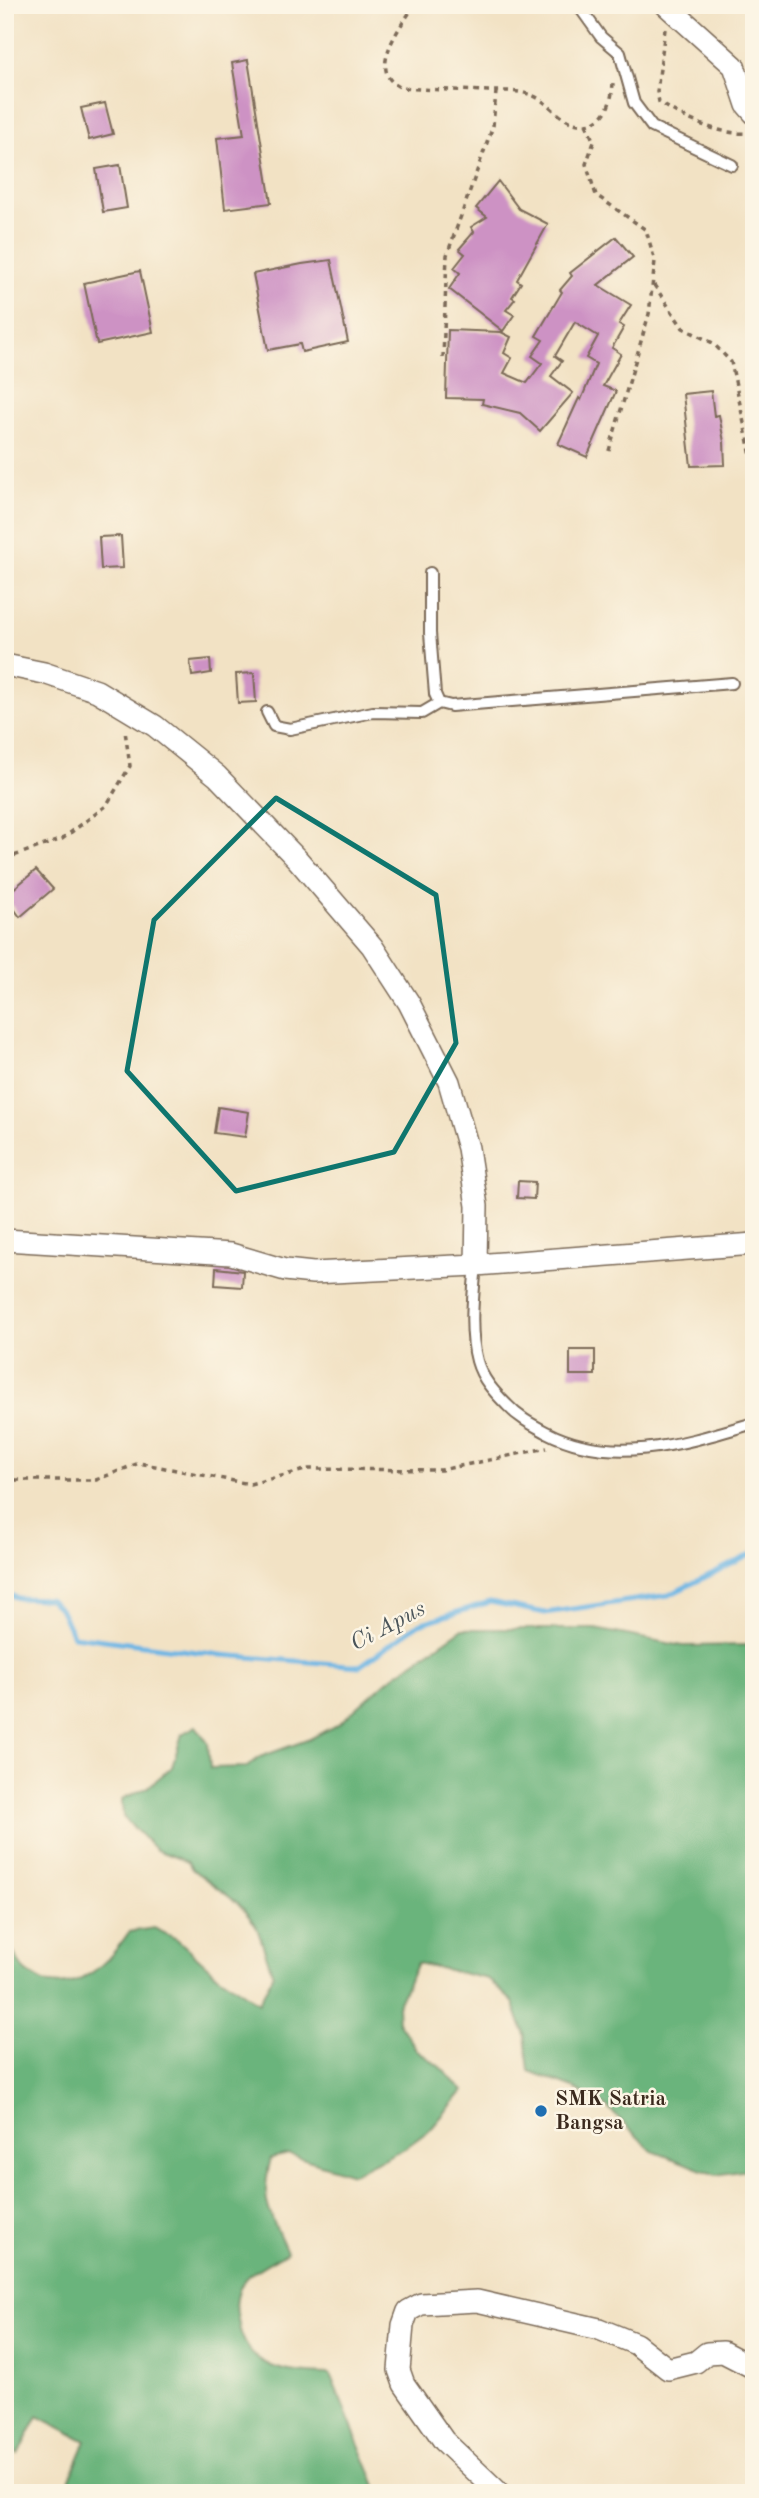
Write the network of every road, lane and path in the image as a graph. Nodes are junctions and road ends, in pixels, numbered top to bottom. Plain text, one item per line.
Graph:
1 (415, 5) edge
2 (578, 5) edge
3 (666, 6) edge
4 (620, 53) junction
5 (744, 65) edge
6 (497, 91) junction
7 (754, 113) edge
8 (586, 124) junction
9 (754, 133) edge
10 (732, 165) dead end
11 (652, 283) junction
12 (443, 358) dead end
13 (608, 454) dead end
14 (751, 456) dead end
15 (430, 573) dead end
16 (5, 665) edge
17 (732, 683) dead end
18 (439, 702) junction
19 (267, 712) dead end
20 (119, 722) dead end
21 (5, 859) edge
22 (5, 1240) edge
23 (754, 1244) edge
24 (476, 1265) junction
25 (754, 1423) edge
26 (567, 1443) junction
27 (5, 1480) edge
28 (754, 2368) edge
29 (499, 2493) edge

1 - 6 path
2 - 4 lane
3 - 5 street
3 - 9 path
4 - 8 path
4 - 10 lane
5 - 7 street
6 - 8 path
6 - 12 path
8 - 11 path
11 - 13 path
11 - 14 path
15 - 18 lane
16 - 24 street
17 - 18 lane
18 - 19 lane
20 - 21 path
22 - 24 street
23 - 24 street
24 - 26 lane
25 - 26 lane
26 - 27 path
28 - 29 street

